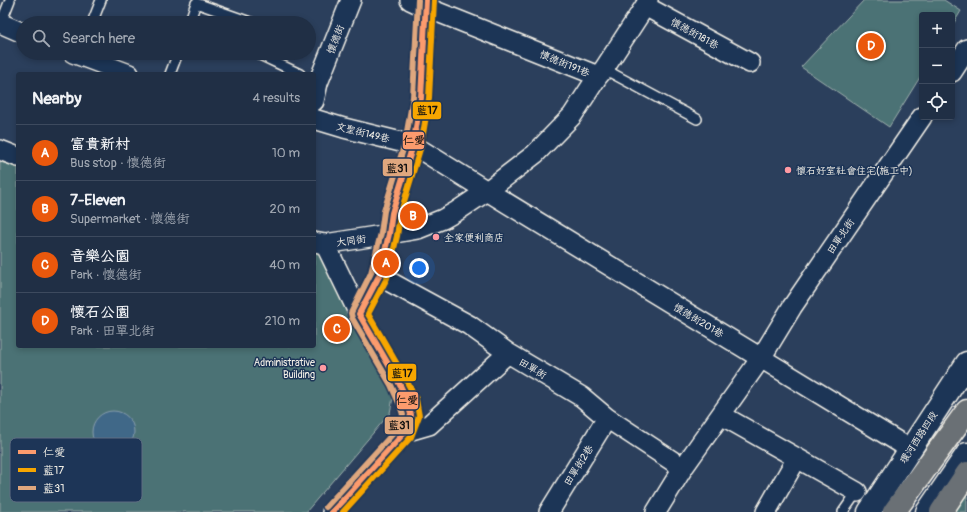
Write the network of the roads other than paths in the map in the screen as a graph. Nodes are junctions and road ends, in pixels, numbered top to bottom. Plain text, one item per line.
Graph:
1 (10, 0) edge
2 (101, 0) edge
3 (351, 0) edge
4 (197, 1) edge
5 (420, 2) edge
6 (647, 3) edge
7 (95, 16) edge
8 (192, 16) edge
9 (235, 16) edge
10 (0, 23) edge
11 (16, 29) edge
12 (967, 49) edge
13 (93, 60) edge
14 (175, 60) edge
15 (271, 60) edge
16 (750, 63) dead end
17 (955, 67) edge
18 (124, 72) edge
19 (171, 72) edge
20 (296, 72) edge
21 (601, 73) junction
22 (316, 82) edge
23 (697, 119) dead end
24 (316, 120) edge
25 (920, 120) edge
26 (413, 145) junction
27 (0, 150) edge
28 (16, 155) edge
29 (488, 192) junction
30 (388, 234) junction
31 (320, 243) edge
32 (379, 276) junction
33 (360, 314) junction
34 (508, 353) junction
35 (761, 358) junction
36 (967, 363) edge
37 (967, 411) edge
38 (721, 415) junction
39 (608, 418) junction
40 (405, 432) junction
41 (967, 435) edge
42 (910, 449) junction
43 (967, 454) edge
44 (797, 458) junction
45 (683, 468) junction
46 (967, 473) edge
47 (857, 492) joint
48 (332, 512) edge
49 (549, 512) edge
50 (656, 512) edge
51 (766, 512) edge
52 (843, 512) edge
53 (868, 512) edge
54 (894, 512) edge
55 (911, 512) edge
56 (927, 512) edge
57 (941, 512) edge

1 - 10 lane
2 - 7 lane
3 - 22 street, 懷德街
4 - 8 lane
4 - 9 lane
5 - 21 street, 懷德街191巷
5 - 26 street
6 - 16 street, 懷德街181巷
6 - 21 street, 大同街
10 - 11 street
12 - 17 street
13 - 18 street
14 - 19 lane
15 - 20 lane
21 - 23 lane, 懷德街191巷
21 - 29 street, 大同街
24 - 26 street, 文聖街149巷
25 - 35 street, 田單北街
26 - 29 street, 文聖街149巷
26 - 30 street
27 - 28 street
29 - 30 street, 大同街
29 - 35 street, 懷德街201巷
30 - 31 street, 大同街
30 - 32 street
31 - 33 street
32 - 33 street
32 - 34 street, 田單街
33 - 40 street
34 - 39 street, 田單街
34 - 40 street
35 - 38 street
35 - 42 street, 懷德街201巷
36 - 42 main road, 環河西路四段
37 - 54 highway
38 - 44 street
38 - 45 street
39 - 45 street, 田單街
39 - 49 street, 田單街2巷
40 - 48 street
41 - 55 highway
42 - 53 main road, 環河西路四段
43 - 56 main road
44 - 47 street
44 - 51 street
45 - 50 street
46 - 57 highway
47 - 52 lane

